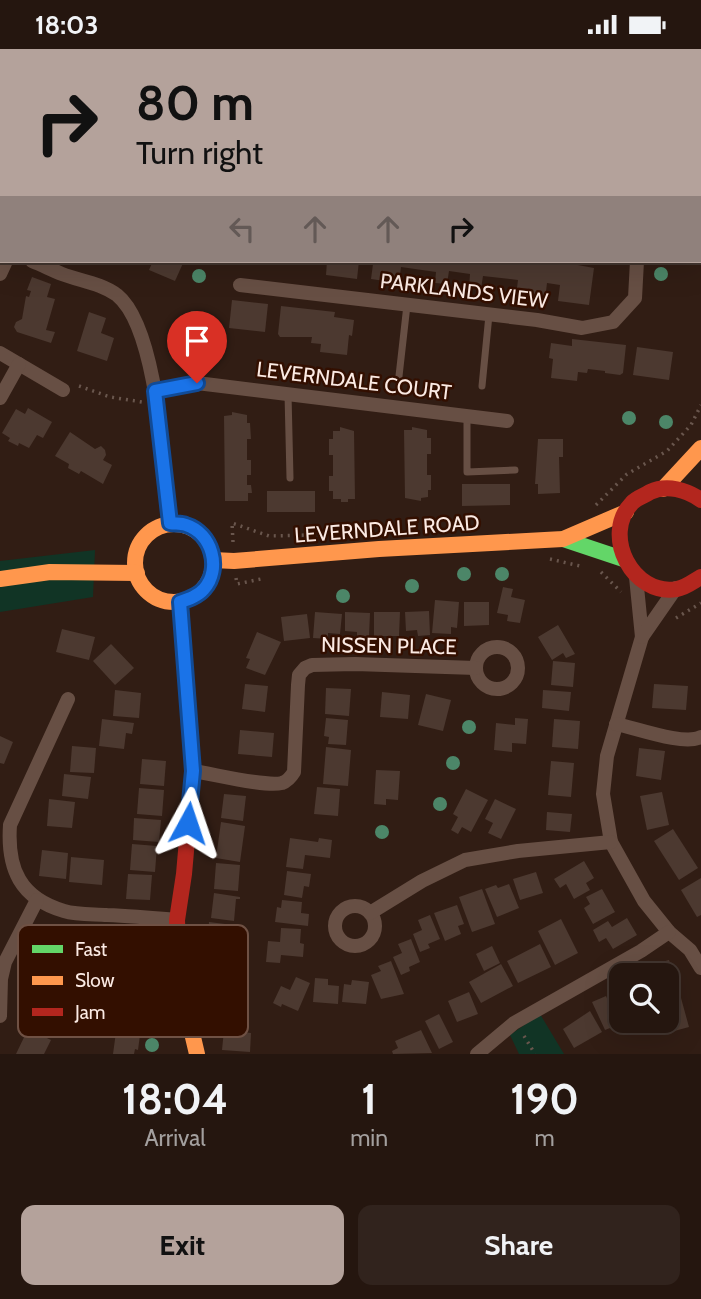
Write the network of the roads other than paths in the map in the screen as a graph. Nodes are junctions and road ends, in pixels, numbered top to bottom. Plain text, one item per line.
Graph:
1 (37, 263) edge
2 (636, 263) edge
3 (240, 285) dead end
4 (407, 305) junction
5 (489, 316) junction
6 (0, 352) edge
7 (19, 364) junction
8 (399, 376) dead end
9 (482, 386) dead end
10 (63, 390) road end
11 (288, 394) junction
12 (0, 398) edge
13 (157, 398) junction
14 (467, 416) junction
15 (507, 421) dead end
16 (701, 448) edge
17 (515, 470) dead end
18 (290, 478) dead end
19 (663, 489) junction
20 (701, 500) edge
21 (626, 512) junction
22 (170, 523) junction
23 (563, 539) junction
24 (623, 559) junction
25 (213, 560) junction
26 (137, 573) junction
27 (636, 577) junction
28 (701, 577) edge
29 (0, 579) edge
30 (676, 588) junction
31 (180, 602) junction
32 (642, 637) junction
33 (476, 668) dead end
34 (68, 699) dead end
35 (616, 724) junction
36 (701, 737) edge
37 (193, 771) junction
38 (611, 842) junction
39 (37, 900) junction
40 (370, 913) dead end
41 (177, 920) junction
42 (24, 925) edge
43 (177, 925) edge
44 (669, 932) junction
45 (18, 937) edge
46 (701, 968) edge
47 (0, 1016) edge
48 (477, 1054) edge

1 - 13 street
2 - 5 street, PARKLANDS VIEW
3 - 4 street, PARKLANDS VIEW
4 - 5 street, PARKLANDS VIEW
4 - 8 lane
5 - 9 lane
6 - 7 street
7 - 10 street
7 - 12 street
11 - 13 street, LEVERNDALE COURT
11 - 14 street, LEVERNDALE COURT
11 - 18 lane
13 - 22 street
14 - 15 street, LEVERNDALE COURT
14 - 17 lane
16 - 19 street, LEVERNDALE ROAD
19 - 20 street
19 - 21 street, LEVERNDALE ROAD
21 - 23 street, LEVERNDALE ROAD
21 - 24 street
22 - 25 street
22 - 26 street
23 - 24 street, LEVERNDALE ROAD
23 - 25 street, LEVERNDALE ROAD
24 - 27 street
25 - 31 street
26 - 29 street
26 - 31 street
27 - 30 street
27 - 32 street
28 - 30 street
30 - 32 street
31 - 37 street
32 - 35 street
33 - 37 street, NISSEN PLACE
34 - 39 street
35 - 36 street
35 - 38 street
37 - 41 street
38 - 40 street
38 - 44 street
39 - 41 street
39 - 42 street
41 - 43 street
44 - 46 street
44 - 48 street
45 - 47 street

